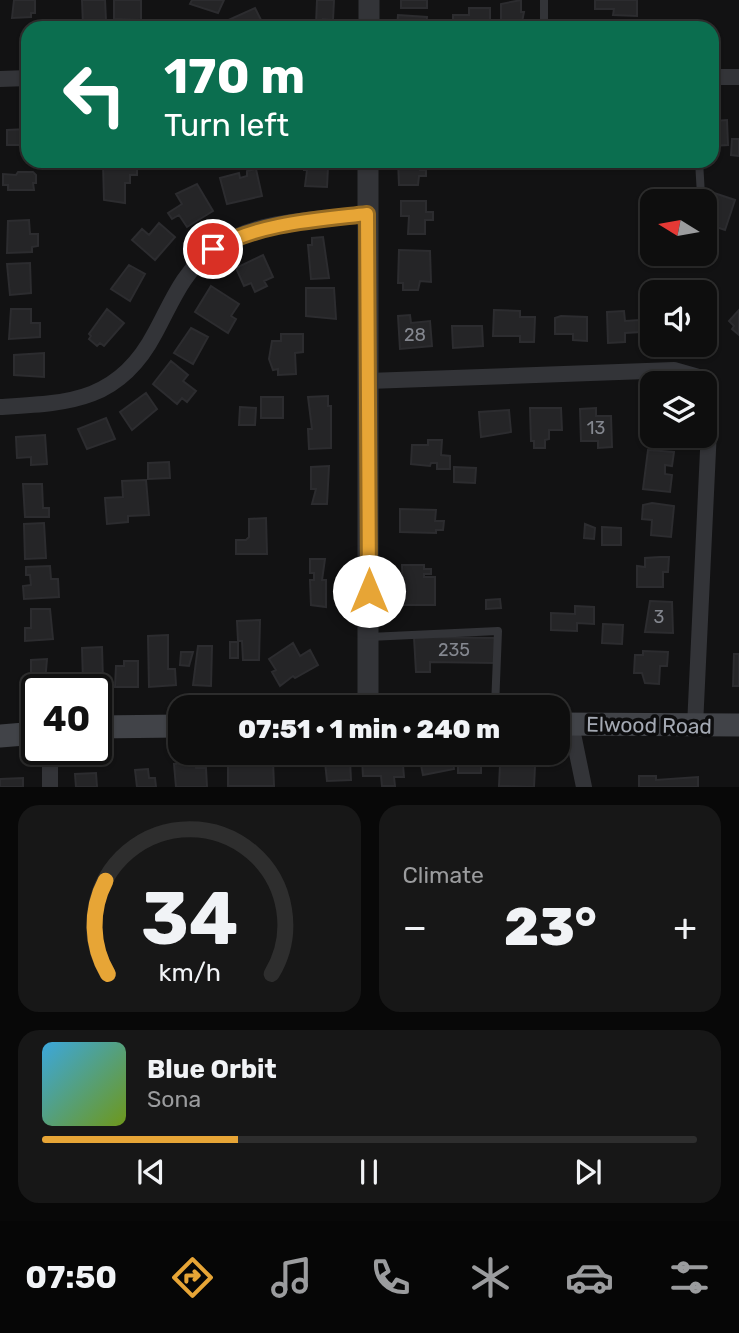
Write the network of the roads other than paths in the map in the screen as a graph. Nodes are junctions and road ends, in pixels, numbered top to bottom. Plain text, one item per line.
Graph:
1 (369, 0) edge
2 (544, 0) edge
3 (369, 21) edge
4 (544, 21) edge
5 (719, 77) edge
6 (739, 77) edge
7 (21, 78) edge
8 (0, 79) edge
9 (368, 168) edge
10 (699, 168) edge
11 (701, 189) edge
12 (367, 214) junction
13 (640, 371) edge
14 (646, 371) edge
15 (678, 371) edge
16 (368, 381) junction
17 (0, 407) edge
18 (708, 448) edge
19 (369, 637) junction
20 (368, 695) edge
21 (495, 695) edge
22 (570, 724) edge
23 (739, 725) edge
24 (168, 726) edge
25 (695, 726) junction
26 (112, 727) edge
27 (21, 734) edge
28 (0, 736) edge
29 (570, 741) edge
30 (50, 765) edge
31 (50, 787) edge
32 (584, 787) edge

1 - 3 street
2 - 4 lane
5 - 6 street
7 - 8 street
9 - 12 street
10 - 11 lane
12 - 16 street
12 - 17 street
13 - 16 street
14 - 15 street
16 - 19 street
18 - 25 street
19 - 20 street
19 - 21 lane
22 - 25 main road, Elwood Road
23 - 25 main road, Elwood Road
24 - 26 main road
27 - 28 main road
29 - 32 street
30 - 31 street

